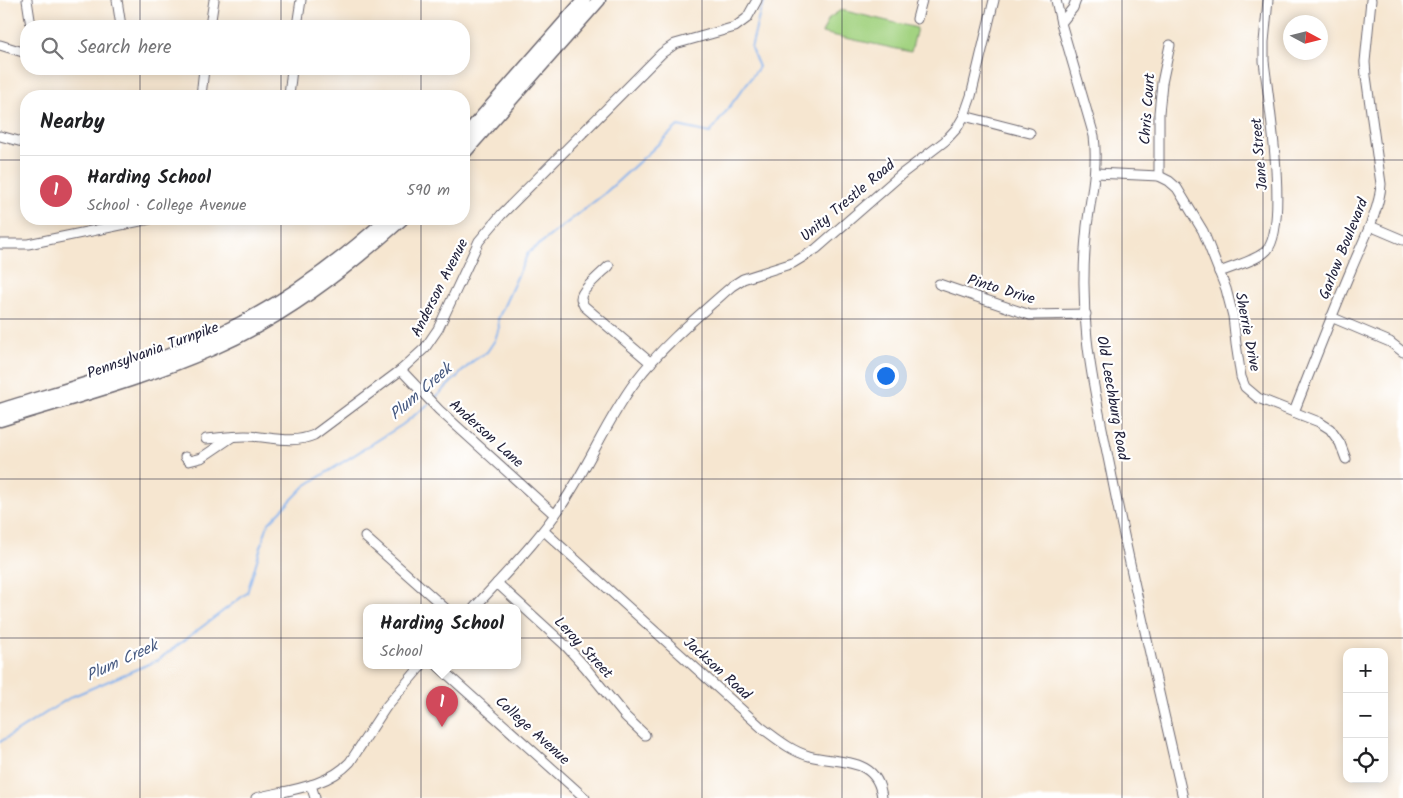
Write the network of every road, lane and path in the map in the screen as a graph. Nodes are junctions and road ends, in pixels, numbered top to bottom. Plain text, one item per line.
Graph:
1 (27, 0) edge
2 (117, 0) edge
3 (214, 0) edge
4 (301, 0) edge
5 (584, 0) edge
6 (599, 0) edge
7 (757, 0) edge
8 (922, 0) edge
9 (994, 0) edge
10 (1056, 0) edge
11 (1076, 0) edge
12 (1268, 0) edge
13 (1371, 0) edge
14 (917, 19) dead end
15 (30, 20) edge
16 (120, 20) edge
17 (211, 20) edge
18 (299, 20) edge
19 (1061, 23) junction
20 (0, 45) edge
21 (1170, 45) dead end
22 (20, 51) edge
23 (203, 75) edge
24 (291, 75) edge
25 (201, 90) edge
26 (289, 90) edge
27 (964, 116) junction
28 (470, 130) edge
29 (1030, 132) dead end
30 (0, 136) edge
31 (20, 141) edge
32 (470, 146) edge
33 (1096, 173) junction
34 (1159, 176) junction
35 (121, 225) edge
36 (380, 225) edge
37 (395, 225) edge
38 (1370, 226) junction
39 (1403, 240) edge
40 (0, 244) edge
41 (609, 266) dead end
42 (1218, 272) junction
43 (939, 284) dead end
44 (1086, 314) junction
45 (1331, 317) junction
46 (1403, 352) edge
47 (651, 363) junction
48 (401, 370) junction
49 (0, 410) edge
50 (1294, 412) junction
51 (0, 420) edge
52 (232, 437) junction
53 (206, 439) dead end
54 (185, 457) dead end
55 (1346, 459) dead end
56 (555, 515) junction
57 (544, 531) junction
58 (365, 537) dead end
59 (497, 583) junction
60 (440, 604) edge
61 (478, 604) edge
62 (520, 604) edge
63 (521, 605) edge
64 (418, 669) edge
65 (441, 669) edge
66 (645, 735) dead end
67 (311, 785) junction
68 (256, 798) edge
69 (316, 798) edge
70 (585, 798) edge
71 (882, 798) edge
72 (1183, 798) edge

1 - 15 street
2 - 16 street
3 - 17 street
4 - 18 street
5 - 28 highway
6 - 32 highway
7 - 48 street, Anderson Avenue
8 - 14 street
9 - 27 street, Unity Trestle Road
10 - 19 street, Old Leechburg Road
11 - 19 street
12 - 42 street, Jane Street
13 - 38 street, Garlow Boulevard
19 - 33 street, Old Leechburg Road
20 - 22 street
21 - 34 street, Chris Court
23 - 25 street
24 - 26 street
27 - 29 street
27 - 47 street, Unity Trestle Road
30 - 31 street
33 - 34 street
33 - 44 street, Old Leechburg Road
34 - 42 street, Sherrie Drive
35 - 40 street
36 - 49 highway, Pennsylvania Turnpike
37 - 51 highway, Pennsylvania Turnpike
38 - 39 street
38 - 45 street, Garlow Boulevard
41 - 47 street
42 - 50 street, Sherrie Drive
43 - 44 street, Pinto Drive
44 - 72 street, Old Leechburg Road
45 - 46 street
45 - 50 street, Garlow Boulevard
47 - 56 street, Unity Trestle Road
48 - 52 street, Anderson Avenue
48 - 56 street, Anderson Lane
50 - 55 street, Sherrie Drive
52 - 53 street, Anderson Avenue
52 - 54 street
56 - 57 street, Unity Trestle Road
57 - 59 street, Unity Trestle Road
57 - 71 street, Jackson Road
58 - 60 street
59 - 61 street, Unity Trestle Road
59 - 62 street, Leroy Street
63 - 66 street, Leroy Street
64 - 67 street
65 - 70 street, College Avenue
67 - 68 street
67 - 69 street

